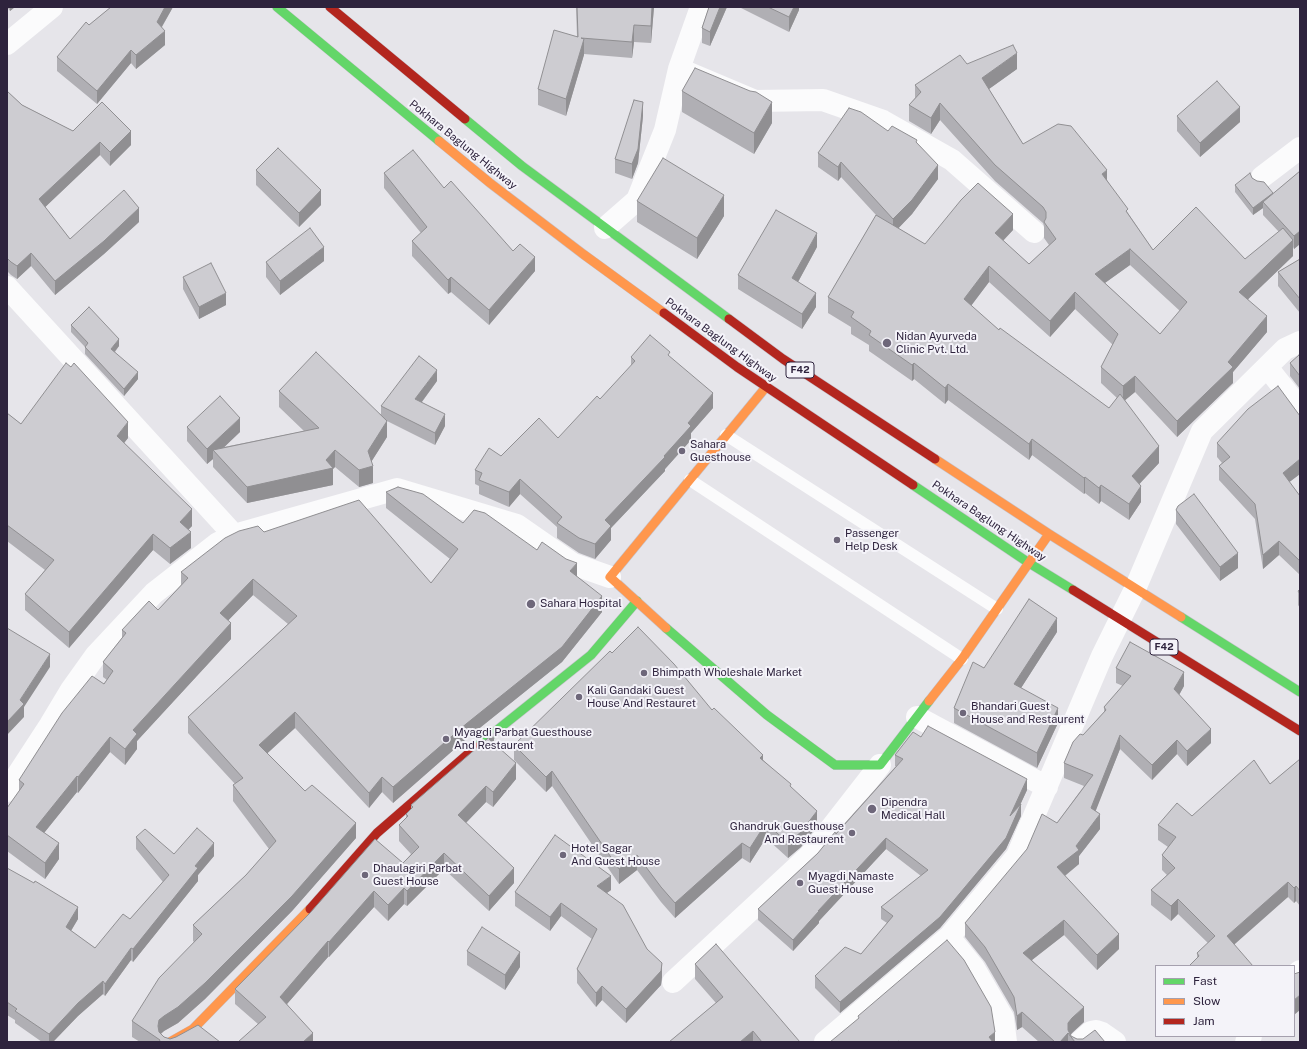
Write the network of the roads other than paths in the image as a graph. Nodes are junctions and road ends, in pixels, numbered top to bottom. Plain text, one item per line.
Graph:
1 (52, 7) edge
2 (276, 7) edge
3 (330, 7) edge
4 (701, 7) edge
5 (7, 44) edge
6 (679, 69) junction
7 (1300, 148) edge
8 (1262, 177) dead end
9 (605, 228) junction
10 (1034, 232) dead end
11 (7, 287) edge
12 (1300, 342) edge
13 (1267, 367) junction
14 (766, 387) junction
15 (1300, 409) edge
16 (726, 435) junction
17 (690, 480) junction
18 (1049, 534) junction
19 (234, 536) junction
20 (1029, 563) junction
21 (610, 578) junction
22 (1135, 589) junction
23 (637, 601) junction
24 (997, 609) junction
25 (1120, 620) junction
26 (962, 659) junction
27 (1300, 692) edge
28 (917, 717) junction
29 (1300, 731) edge
30 (880, 765) junction
31 (1047, 787) junction
32 (7, 791) edge
33 (949, 937) junction
34 (673, 982) dead end
35 (170, 1042) edge
36 (825, 1042) edge
37 (1006, 1042) edge
38 (1080, 1042) edge
39 (1115, 1042) edge

1 - 5 street
2 - 14 main road, Pokhara Baglung Highway / F42
3 - 9 main road, Pokhara Baglung Highway / F42
4 - 6 street
6 - 9 street
6 - 10 street
7 - 8 street
9 - 18 main road, Pokhara Baglung Highway / F42
11 - 19 street
12 - 13 street
13 - 15 street
13 - 22 street
14 - 16 main road
14 - 20 main road, Pokhara Baglung Highway / F42
16 - 17 main road
16 - 24 lane
17 - 21 main road
17 - 26 lane
18 - 20 main road
18 - 22 main road, Pokhara Baglung Highway / F42
19 - 21 street
19 - 32 street
20 - 24 main road
20 - 25 main road, Pokhara Baglung Highway / F42
21 - 23 main road
22 - 25 street
22 - 27 main road, Pokhara Baglung Highway / F42
23 - 30 main road
23 - 35 main road
24 - 26 main road
25 - 29 main road, Pokhara Baglung Highway / F42
25 - 31 street
26 - 28 main road
28 - 30 main road
28 - 31 street
30 - 34 street
31 - 33 street
33 - 36 street
33 - 37 street
38 - 39 street

